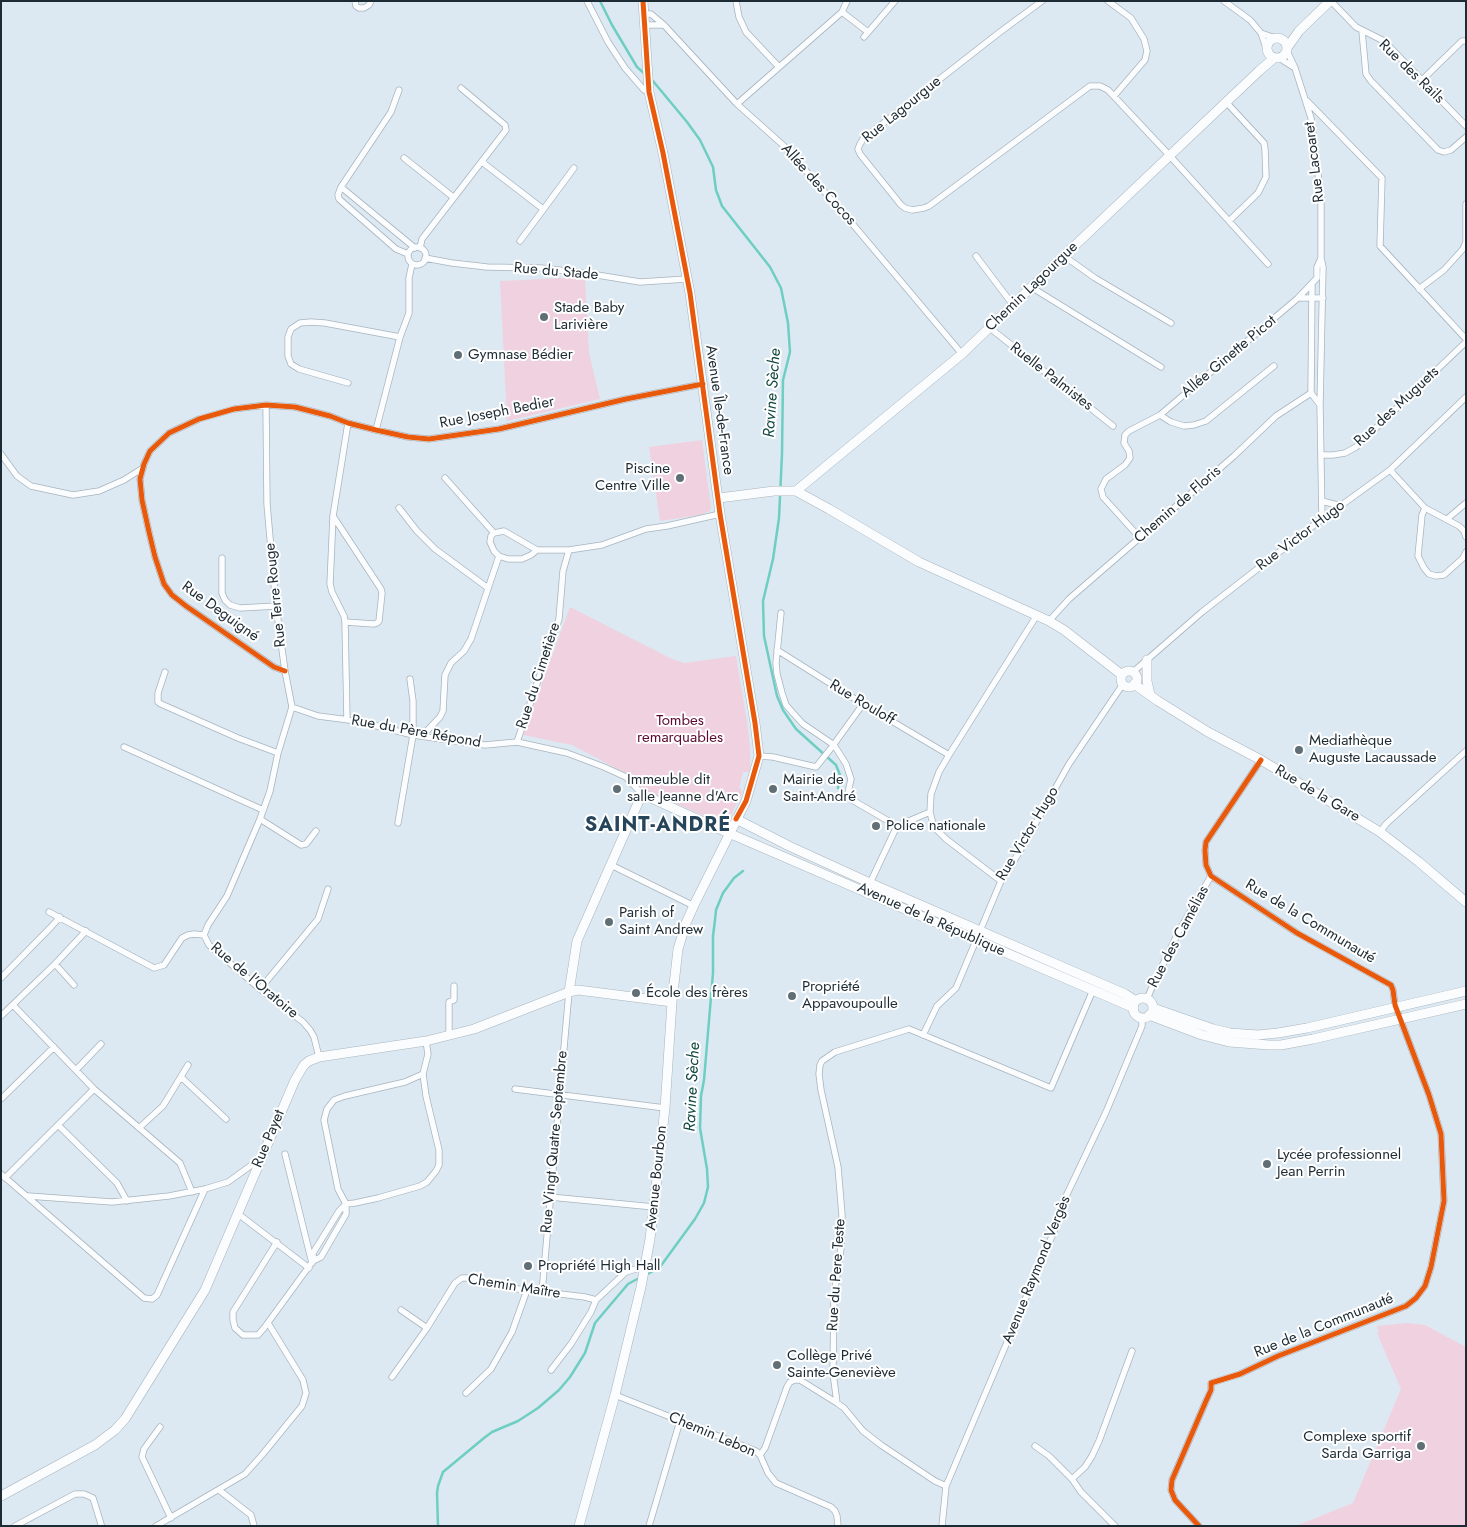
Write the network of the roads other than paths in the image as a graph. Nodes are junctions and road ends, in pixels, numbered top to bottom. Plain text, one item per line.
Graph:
1 (356, 1) edge
2 (370, 1) edge
3 (588, 1) edge
4 (643, 1) edge
5 (736, 1) edge
6 (847, 1) edge
7 (894, 1) edge
8 (1042, 1) edge
9 (1108, 1) edge
10 (1224, 1) edge
11 (1331, 1) edge
12 (842, 12) junction
13 (644, 14) junction
14 (644, 25) junction
15 (664, 26) junction
16 (1299, 31) junction
17 (1362, 31) junction
18 (1261, 33) junction
19 (1276, 38) junction
20 (1466, 41) edge
21 (1266, 49) junction
22 (1287, 49) junction
23 (1276, 58) junction
24 (779, 66) junction
25 (1295, 68) junction
26 (1259, 71) junction
27 (1422, 80) junction
28 (461, 88) dead end
29 (399, 90) dead end
30 (649, 92) junction
31 (1114, 96) junction
32 (1305, 100) junction
33 (1227, 103) junction
34 (737, 104) junction
35 (1466, 126) edge
36 (1466, 137) edge
37 (1170, 156) junction
38 (404, 158) dead end
39 (482, 162) junction
40 (574, 168) dead end
41 (341, 186) junction
42 (454, 197) junction
43 (1466, 204) edge
44 (543, 209) junction
45 (1229, 221) junction
46 (520, 240) dead end
47 (418, 248) junction
48 (408, 254) junction
49 (976, 256) dead end
50 (1064, 256) junction
51 (425, 258) junction
52 (1321, 258) junction
53 (412, 264) junction
54 (1268, 264) dead end
55 (687, 279) junction
56 (1312, 285) junction
57 (1031, 287) junction
58 (1419, 289) junction
59 (1298, 298) junction
60 (1311, 298) junction
61 (1323, 298) junction
62 (1013, 304) junction
63 (1171, 323) dead end
64 (990, 328) junction
65 (400, 337) junction
66 (1466, 340) edge
67 (962, 354) junction
68 (1274, 366) dead end
69 (1161, 367) dead end
70 (348, 383) dead end
71 (703, 384) junction
72 (1310, 393) junction
73 (1466, 396) edge
74 (266, 405) junction
75 (1320, 405) junction
76 (1160, 415) junction
77 (348, 423) junction
78 (1113, 426) dead end
79 (376, 430) junction
80 (1, 454) edge
81 (1321, 455) junction
82 (143, 468) junction
83 (1390, 470) junction
84 (445, 478) dead end
85 (792, 491) junction
86 (719, 498) junction
87 (1322, 501) junction
88 (1466, 504) edge
89 (1341, 506) junction
90 (399, 508) dead end
91 (1424, 508) junction
92 (720, 514) junction
93 (333, 516) junction
94 (1447, 519) junction
95 (1322, 520) junction
96 (494, 533) junction
97 (1465, 535) edge
98 (1140, 538) junction
99 (537, 550) junction
100 (569, 550) junction
101 (1466, 552) edge
102 (499, 556) junction
103 (222, 558) dead end
104 (488, 588) junction
105 (276, 606) junction
106 (781, 613) dead end
107 (1037, 615) junction
108 (1049, 621) junction
109 (345, 622) junction
110 (777, 650) junction
111 (1146, 660) junction
112 (285, 671) junction
113 (165, 672) dead end
114 (1133, 672) junction
115 (410, 679) dead end
116 (1123, 679) junction
117 (1134, 684) junction
118 (1150, 695) junction
119 (863, 704) junction
120 (292, 707) junction
121 (347, 720) junction
122 (413, 735) junction
123 (422, 736) junction
124 (517, 742) junction
125 (833, 746) junction
126 (124, 747) dead end
127 (1466, 751) edge
128 (278, 753) junction
129 (949, 755) junction
130 (759, 756) junction
131 (1261, 760) junction
132 (642, 794) junction
133 (828, 797) dead end
134 (847, 797) junction
135 (263, 810) junction
136 (930, 812) junction
137 (260, 819) junction
138 (736, 819) junction
139 (398, 823) dead end
140 (897, 826) junction
141 (316, 831) dead end
142 (729, 832) junction
143 (1380, 832) junction
144 (611, 865) junction
145 (1007, 872) junction
146 (993, 875) junction
147 (1212, 876) junction
148 (1000, 881) junction
149 (870, 883) junction
150 (328, 889) dead end
151 (1466, 902) edge
152 (694, 906) junction
153 (49, 912) dead end
154 (60, 917) junction
155 (980, 930) junction
156 (86, 931) junction
157 (204, 935) junction
158 (976, 940) junction
159 (55, 964) junction
160 (1, 978) edge
161 (74, 985) dead end
162 (454, 986) dead end
163 (260, 989) junction
164 (1093, 990) junction
165 (569, 992) junction
166 (1466, 992) edge
167 (1147, 999) junction
168 (672, 1002) junction
169 (1466, 1004) edge
170 (13, 1005) junction
171 (1135, 1005) junction
172 (1396, 1008) junction
173 (1148, 1013) junction
174 (1, 1016) edge
175 (1401, 1019) junction
176 (449, 1035) junction
177 (923, 1035) junction
178 (426, 1041) junction
179 (101, 1044) dead end
180 (54, 1047) junction
181 (319, 1058) junction
182 (188, 1065) dead end
183 (76, 1070) junction
184 (423, 1074) junction
185 (181, 1077) junction
186 (94, 1089) junction
187 (515, 1089) dead end
188 (560, 1094) junction
189 (1, 1099) edge
190 (664, 1108) junction
191 (226, 1119) dead end
192 (58, 1125) junction
193 (139, 1128) junction
194 (285, 1154) dead end
195 (260, 1159) junction
196 (3, 1176) edge
197 (205, 1189) junction
198 (192, 1192) junction
199 (28, 1196) junction
200 (550, 1197) junction
201 (127, 1201) junction
202 (346, 1204) junction
203 (654, 1207) junction
204 (237, 1213) junction
205 (306, 1238) junction
206 (321, 1240) junction
207 (277, 1242) junction
208 (311, 1264) junction
209 (644, 1270) junction
210 (526, 1290) junction
211 (542, 1292) junction
212 (596, 1300) junction
213 (401, 1310) dead end
214 (268, 1323) junction
215 (427, 1328) junction
216 (1132, 1351) dead end
217 (552, 1370) dead end
218 (833, 1373) junction
219 (392, 1377) dead end
220 (466, 1393) dead end
221 (615, 1395) junction
222 (827, 1396) junction
223 (837, 1403) junction
224 (680, 1421) junction
225 (160, 1427) dead end
226 (1035, 1446) dead end
227 (760, 1455) junction
228 (1072, 1479) junction
229 (946, 1486) junction
230 (219, 1490) junction
231 (1, 1496) edge
232 (171, 1518) junction
233 (101, 1524) dead end
234 (15, 1526) edge
235 (156, 1526) edge
236 (254, 1526) edge
237 (579, 1526) edge
238 (649, 1526) edge
239 (838, 1526) edge
240 (942, 1526) edge
241 (1115, 1526) edge
242 (1199, 1526) edge

1 - 2 street
3 - 30 street
4 - 13 street, Avenue Île-de-France
5 - 24 street
6 - 12 street
7 - 12 street
8 - 31 street, Rue Lagourgue
9 - 31 street
10 - 18 street
11 - 16 street
11 - 17 street, Rue des Rails
12 - 24 street
13 - 14 street, Avenue Île-de-France
13 - 15 street, Allée des Cocos
14 - 15 street
14 - 30 street, Avenue Île-de-France
15 - 34 street, Allée des Cocos
16 - 19 street
16 - 22 street
17 - 27 street, Rue des Rails
17 - 36 street
18 - 19 street
18 - 21 street
19 - 21 street
19 - 22 street
20 - 27 street
21 - 23 street
21 - 26 street, Chemin Lagourgue
22 - 23 street
22 - 25 street, Rue Lacoaret
23 - 25 street
23 - 26 street, Chemin Lagourgue
24 - 34 street
25 - 32 street, Rue Lacoaret
26 - 33 street, Chemin Lagourgue
27 - 35 street, Rue des Rails
28 - 39 street
29 - 41 street
30 - 55 street, Avenue Île-de-France
31 - 37 street, Rue Lagourgue
32 - 52 street, Rue Lacoaret
32 - 58 street
33 - 37 street, Chemin Lagourgue
33 - 45 street
34 - 67 street, Allée des Cocos
37 - 45 street, Rue Lagourgue
37 - 50 street, Chemin Lagourgue
38 - 42 street
39 - 42 street
39 - 44 street
40 - 44 street, Rue du Stade
41 - 47 street
41 - 48 street
42 - 47 street
43 - 58 street
44 - 46 street, Rue du Stade
45 - 54 street, Rue Lagourgue
47 - 48 street
47 - 51 street
48 - 53 street
49 - 62 street
50 - 57 street, Chemin Lagourgue
50 - 63 street
51 - 53 street
51 - 55 street, Rue du Stade
52 - 56 street, Rue Lacoaret
52 - 61 street, Rue Lacoaret
53 - 65 street
55 - 71 street, Avenue Île-de-France
56 - 59 street, Allée Ginette Picot
56 - 60 street, Rue Lacoaret
57 - 62 street, Chemin Lagourgue
57 - 69 street
58 - 66 street
59 - 60 street
59 - 76 street, Allée Ginette Picot
60 - 61 street
60 - 72 street, Rue Lacoaret
61 - 75 street, Rue Lacoaret
62 - 64 street, Chemin Lagourgue
64 - 67 street, Chemin Lagourgue
64 - 78 street, Ruelle Palmistes
65 - 70 street
65 - 79 street
66 - 81 street, Rue des Muguets
67 - 85 street, Chemin Lagourgue
68 - 76 street
71 - 79 street, Rue Joseph Bedier
71 - 86 street, Avenue Île-de-France
72 - 75 street
72 - 98 street, Chemin de Floris
73 - 83 street, Rue Victor Hugo
74 - 77 street, Rue Joseph Bedier
74 - 82 street, Rue Deguigné
74 - 105 street, Rue Terre Rouge
75 - 81 street, Rue Lacoaret
76 - 98 street, Allée Ginette Picot
77 - 79 street, Rue Joseph Bedier
77 - 93 street
80 - 82 street
81 - 87 street, Rue Lacoaret
82 - 112 street, Rue Deguigné
83 - 89 street, Rue Victor Hugo
83 - 91 street
84 - 96 street
85 - 86 street
85 - 107 street
86 - 92 street, Avenue Île-de-France
87 - 89 street
87 - 95 street, Rue Lacoaret
88 - 94 street
89 - 95 street, Rue Victor Hugo
90 - 104 street
91 - 94 street
91 - 101 street
92 - 100 street
92 - 130 street, Avenue Île-de-France
93 - 109 street
93 - 109 street
94 - 97 street
95 - 111 street, Rue Victor Hugo
96 - 99 street
96 - 102 street
98 - 108 street, Chemin de Floris
99 - 100 street
99 - 102 street
100 - 124 street, Rue du Cimetière
102 - 104 street
103 - 105 street
104 - 123 street
105 - 112 street, Rue Terre Rouge
106 - 110 street
107 - 108 street
107 - 129 street
108 - 116 street
109 - 121 street
110 - 119 street, Rue Rouloff
110 - 125 street
111 - 114 street, Rue Victor Hugo
111 - 118 street
112 - 120 street, Rue Terre Rouge
113 - 128 street
114 - 116 street
114 - 117 street
115 - 122 street
116 - 117 street
116 - 145 street, Rue Victor Hugo
117 - 118 street, Rue de la Gare
118 - 131 street, Rue de la Gare
119 - 125 street
119 - 129 street, Rue Rouloff
120 - 121 street, Rue du Père Répond
120 - 128 street, Rue Terre Rouge
121 - 122 street, Rue du Père Répond
122 - 123 street, Rue du Père Répond
122 - 139 street
123 - 124 street, Rue du Père Répond
124 - 132 street, Rue du Père Répond
125 - 130 street
125 - 134 street
126 - 135 street
127 - 143 street
128 - 135 street, Rue Terre Rouge
129 - 136 street
130 - 138 street, Avenue Île-de-France
131 - 143 street, Rue de la Gare
131 - 147 street
132 - 142 street, Rue du Père Répond
132 - 144 street
133 - 134 street
134 - 140 street
135 - 137 street, Rue Terre Rouge
136 - 140 street
136 - 146 street
137 - 141 street
137 - 157 street, Rue Terre Rouge
138 - 142 street, Avenue Île-de-France
138 - 149 street, Avenue de la République
140 - 149 street
142 - 152 street, Avenue Bourbon
142 - 158 street, Avenue de la République
143 - 151 street, Rue de la Gare
144 - 152 street
144 - 165 street
145 - 146 street
145 - 148 street, Rue Victor Hugo
146 - 148 street
147 - 167 street, Rue des Camélias
147 - 172 street, Rue de la Communauté
148 - 155 street, Rue Victor Hugo
149 - 155 street, Avenue de la République
150 - 163 street
152 - 168 street, Avenue Bourbon
153 - 154 street, Rue de l'Oratoire
154 - 156 street, Rue de l'Oratoire
154 - 160 street
155 - 158 street, Rue Victor Hugo
155 - 171 street, Avenue de la République
156 - 157 street, Rue de l'Oratoire
156 - 159 street
157 - 163 street, Rue de l'Oratoire
158 - 164 street, Avenue de la République
158 - 177 street, Rue Victor Hugo
159 - 161 street
159 - 170 street
162 - 176 street
163 - 181 street, Rue de l'Oratoire
164 - 171 street, Avenue de la République
164 - 177 street, Rue du Pere Teste
165 - 168 street, Rue Payet
165 - 176 street, Rue Payet
165 - 188 street, Rue Vingt Quatre Septembre
166 - 172 street
167 - 171 street
167 - 173 street
168 - 190 street, Avenue Bourbon
169 - 175 street
170 - 174 street
170 - 180 street
171 - 173 street
172 - 173 street
172 - 175 street, Rue de la Communauté
173 - 175 street
173 - 229 street, Avenue Raymond Vergès
175 - 242 street, Rue de la Communauté
176 - 178 street, Rue Payet
177 - 218 street, Rue du Pere Teste
178 - 181 street, Rue Payet
178 - 184 street
179 - 183 street
180 - 183 street
180 - 189 street
181 - 195 street, Rue Payet
182 - 185 street
183 - 186 street
184 - 202 street
184 - 202 street
185 - 191 street
185 - 193 street
186 - 192 street
186 - 193 street
187 - 188 street
188 - 190 street
188 - 200 street, Rue Vingt Quatre Septembre
190 - 203 street, Avenue Bourbon
192 - 196 street
192 - 201 street
193 - 198 street
194 - 205 street
195 - 197 street
195 - 204 street, Rue Payet
196 - 199 street
197 - 198 street
197 - 199 street
198 - 201 street
199 - 201 street
200 - 203 street
200 - 211 street, Rue Vingt Quatre Septembre
202 - 206 street
202 - 208 street
203 - 209 street, Avenue Bourbon
204 - 207 street
204 - 231 street, Rue Payet
205 - 206 street
205 - 208 street
206 - 208 street
207 - 208 street
207 - 214 street
208 - 214 street
209 - 212 street
209 - 221 street, Avenue Bourbon
210 - 211 street, Chemin Maître
210 - 215 street, Chemin Maître
210 - 220 street
211 - 212 street, Chemin Maître
212 - 217 street
213 - 215 street
214 - 230 street
215 - 219 street, Chemin Maître
216 - 228 street
218 - 222 street
218 - 223 street, Rue du Pere Teste
221 - 224 street, Chemin Lebon
221 - 237 street, Avenue Bourbon
222 - 223 street
222 - 227 street
223 - 229 street
224 - 227 street, Chemin Lebon
224 - 238 street
225 - 232 street
226 - 228 street
227 - 239 street, Chemin Lebon
228 - 241 street
229 - 240 street, Avenue Raymond Vergès
230 - 232 street
230 - 236 street
232 - 235 street
233 - 234 street

